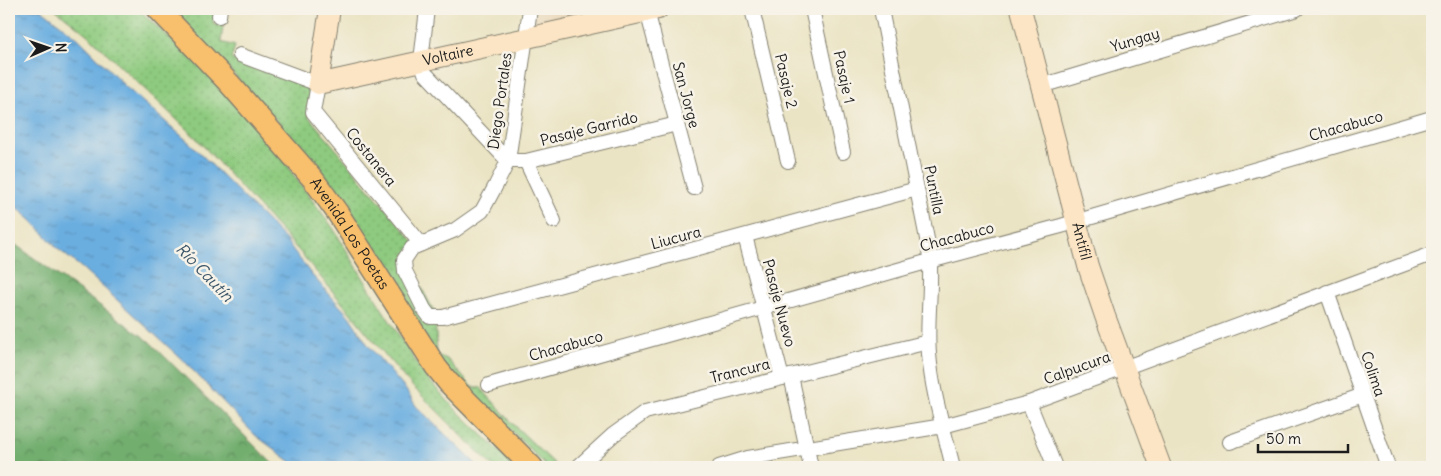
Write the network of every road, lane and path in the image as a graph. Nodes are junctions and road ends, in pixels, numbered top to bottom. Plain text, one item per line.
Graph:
1 (158, 9) edge
2 (330, 9) edge
3 (427, 9) edge
4 (530, 9) edge
5 (752, 9) edge
6 (812, 9) edge
7 (881, 9) edge
8 (1021, 9) edge
9 (1297, 9) edge
10 (652, 10) edge
11 (526, 38) junction
12 (240, 55) dead end
13 (422, 61) junction
14 (318, 84) junction
15 (1041, 86) junction
16 (1432, 118) edge
17 (677, 124) junction
18 (843, 152) dead end
19 (508, 161) junction
20 (526, 161) junction
21 (788, 161) dead end
22 (694, 188) dead end
23 (917, 189) junction
24 (554, 221) dead end
25 (1076, 222) junction
26 (745, 236) junction
27 (421, 244) junction
28 (1432, 254) edge
29 (930, 260) junction
30 (1327, 292) junction
31 (763, 308) junction
32 (928, 342) junction
33 (1125, 368) junction
34 (787, 377) junction
35 (489, 385) dead end
36 (1363, 395) junction
37 (1029, 402) junction
38 (943, 426) junction
39 (1230, 442) dead end
40 (806, 448) junction
41 (532, 467) edge
42 (578, 467) edge
43 (719, 467) edge
44 (810, 467) edge
45 (953, 467) edge
46 (1055, 467) edge
47 (1162, 467) edge
48 (1388, 467) edge

1 - 41 main road, Avenida Los Poetas
2 - 14 street
3 - 13 street
4 - 11 street, Diego Portales
5 - 21 street, Pasaje 2
6 - 18 street, Pasaje 1
7 - 23 street, Puntilla
8 - 15 street, Antifil
9 - 15 street, Yungay
10 - 11 street, Voltaire
10 - 17 street, San Jorge
11 - 13 street, Voltaire
11 - 19 street, Diego Portales
12 - 14 street
13 - 14 street, Voltaire
13 - 19 street
14 - 27 street, Costanera
15 - 25 street, Antifil
16 - 25 street, Chacabuco
17 - 20 street, Pasaje Garrido
17 - 22 street, San Jorge
19 - 20 street, Pasaje Garrido
19 - 27 street, Diego Portales
20 - 24 street
23 - 26 street, Liucura
23 - 29 street, Puntilla
25 - 29 street, Chacabuco
25 - 33 street, Antifil
26 - 27 street, Liucura
26 - 31 street, Pasaje Nuevo
28 - 30 street, Calpucura
29 - 31 street, Chacabuco
29 - 32 street, Puntilla
30 - 33 street, Calpucura
30 - 36 street, Colima
31 - 34 street, Pasaje Nuevo
31 - 35 street, Chacabuco
32 - 34 street, Trancura
32 - 38 street, Puntilla
33 - 37 street, Calpucura
33 - 47 street, Antifil
34 - 40 street, Pasaje Nuevo
34 - 42 street, Trancura
36 - 39 street
36 - 48 street, Colima
37 - 38 street, Calpucura
37 - 46 street
38 - 40 street, Calpucura
38 - 45 street, Puntilla
40 - 43 street, Calpucura
40 - 44 street, Pasaje Nuevo

